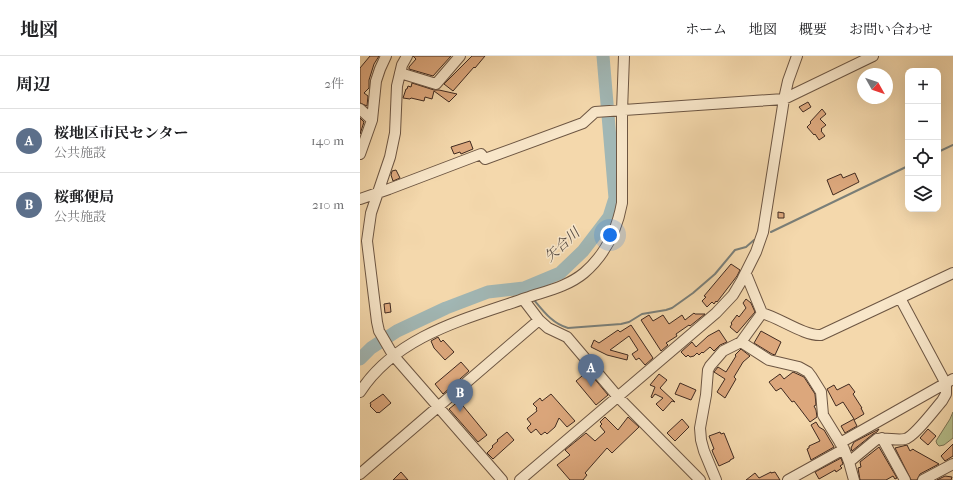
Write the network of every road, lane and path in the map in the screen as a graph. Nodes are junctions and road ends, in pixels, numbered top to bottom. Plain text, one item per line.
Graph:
1 (386, 56) edge
2 (407, 56) edge
3 (460, 56) edge
4 (624, 56) edge
5 (797, 56) edge
6 (873, 56) edge
7 (400, 73) junction
8 (784, 99) junction
9 (360, 109) edge
10 (619, 111) junction
11 (372, 120) junction
12 (360, 154) edge
13 (376, 194) junction
14 (360, 199) edge
15 (953, 273) edge
16 (746, 274) junction
17 (529, 297) junction
18 (900, 298) junction
19 (762, 313) junction
20 (539, 320) junction
21 (741, 342) junction
22 (393, 356) junction
23 (949, 382) edge
24 (360, 392) edge
25 (618, 397) junction
26 (437, 407) junction
27 (882, 438) junction
28 (842, 446) junction
29 (849, 462) junction
30 (953, 464) edge
31 (360, 474) edge
32 (502, 480) edge
33 (520, 480) edge
34 (700, 480) edge
35 (716, 480) edge
36 (788, 480) edge
37 (854, 480) edge
38 (905, 480) edge
39 (924, 480) edge

1 - 11 street
2 - 7 street
3 - 7 street
4 - 10 street
5 - 8 street
6 - 8 street
7 - 13 street
8 - 10 street
8 - 16 street
9 - 11 street
10 - 13 street
10 - 17 street
11 - 12 street
13 - 14 street
13 - 22 street
15 - 18 street
16 - 19 street
16 - 25 street
17 - 20 street
17 - 22 street
18 - 19 street
18 - 23 street
19 - 21 street
20 - 25 street
20 - 26 street
21 - 28 street
21 - 35 street
22 - 24 street
22 - 26 street
23 - 27 street
23 - 28 street
25 - 33 street
25 - 34 street
26 - 31 street
26 - 32 street
27 - 29 street
27 - 38 street
28 - 29 street
28 - 36 street
29 - 37 street
30 - 39 street

